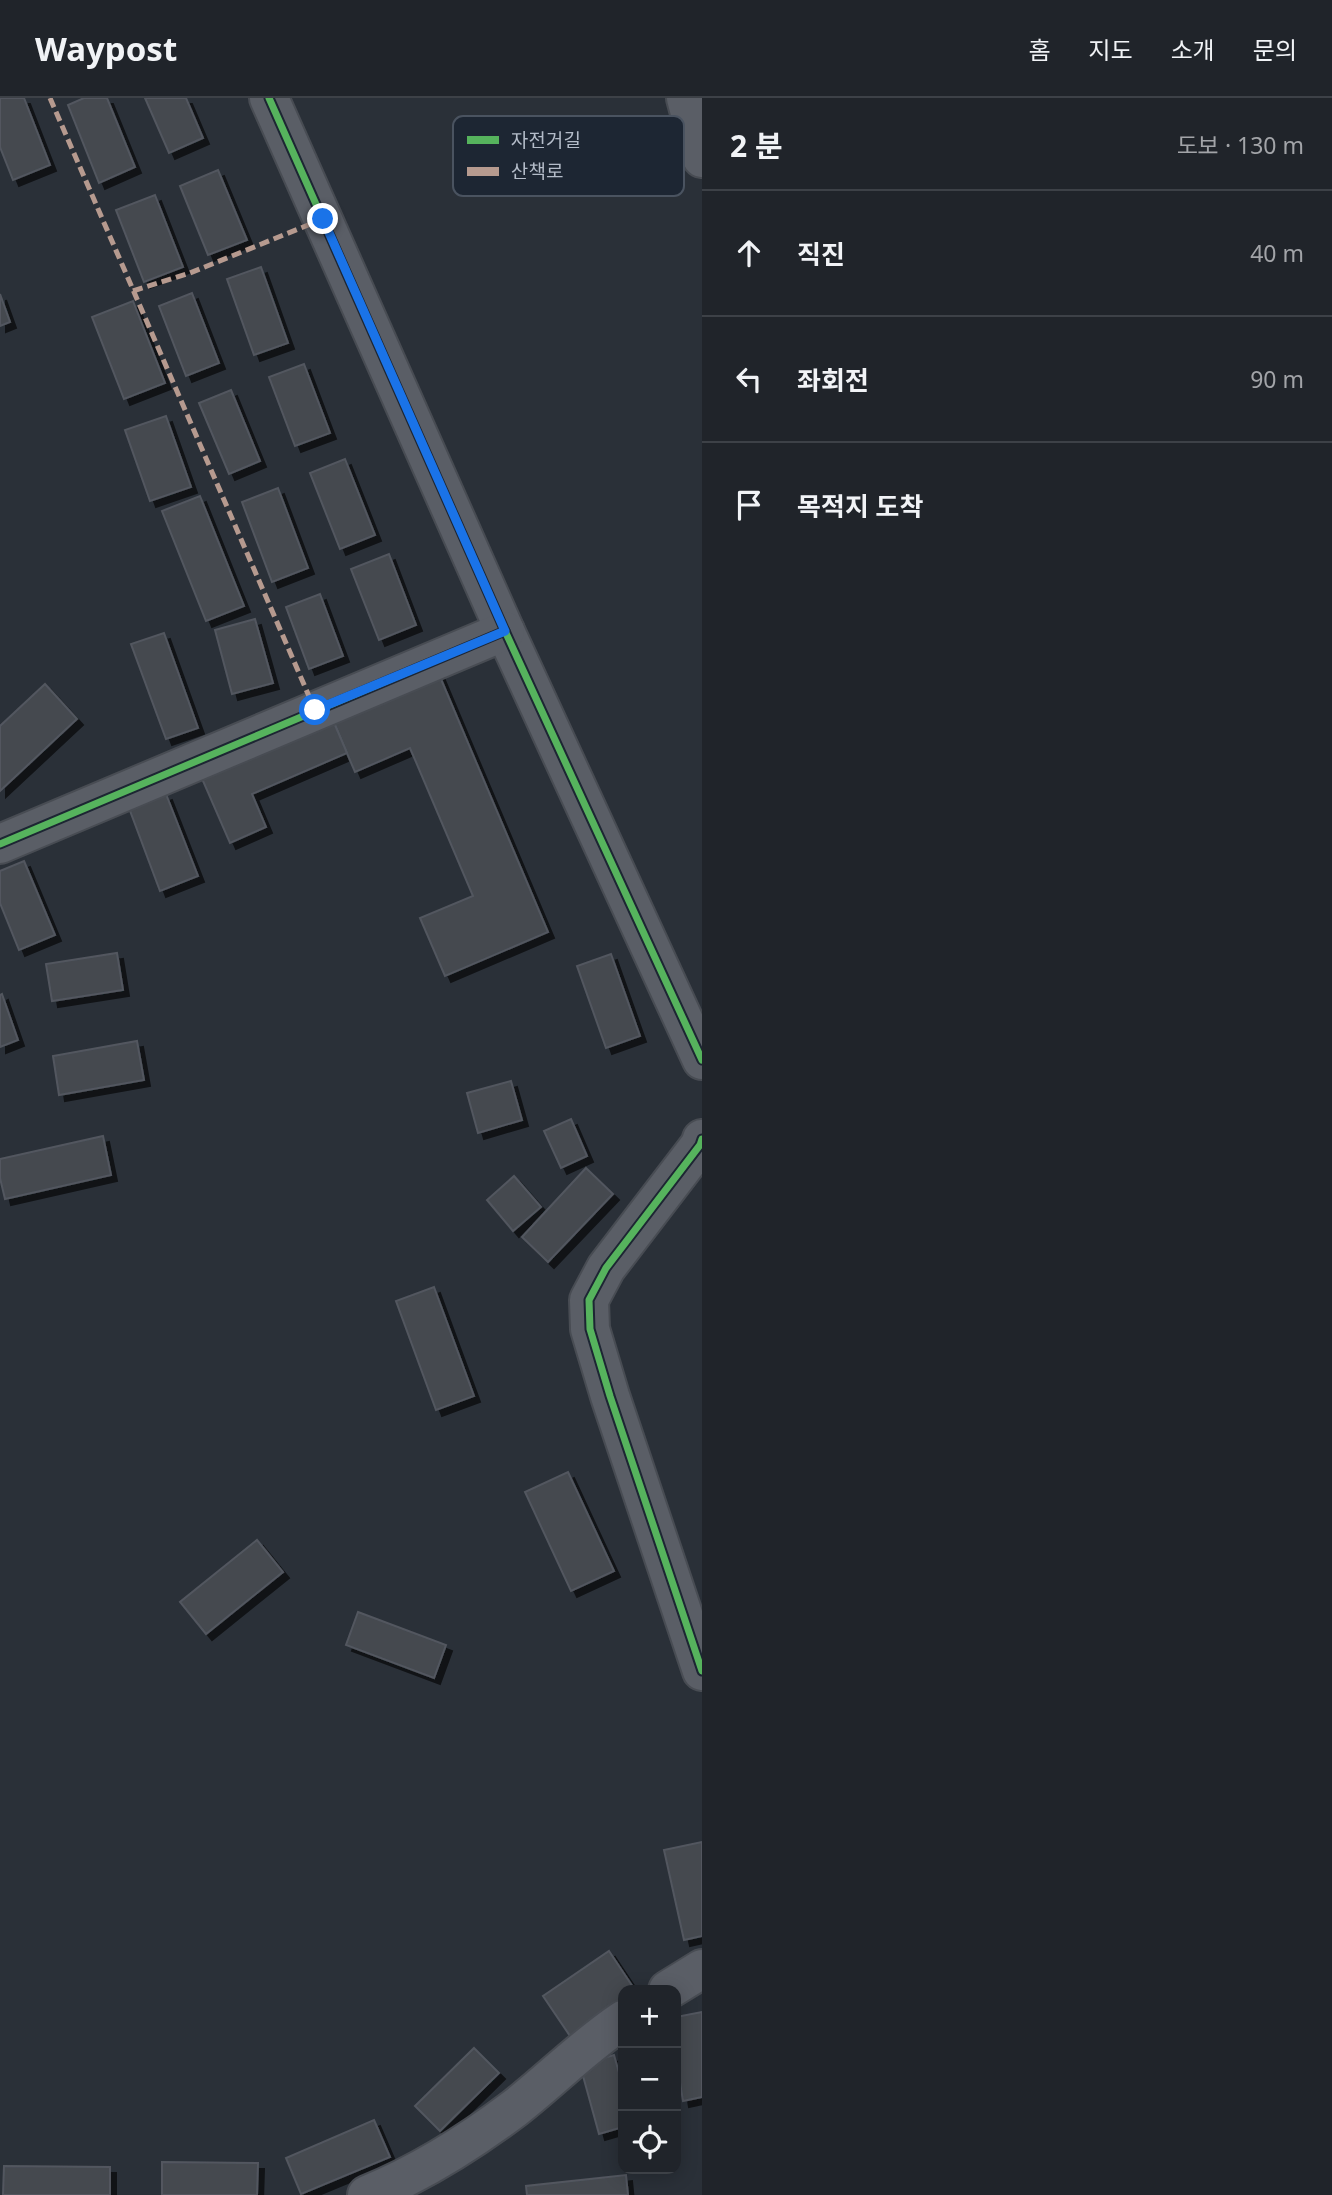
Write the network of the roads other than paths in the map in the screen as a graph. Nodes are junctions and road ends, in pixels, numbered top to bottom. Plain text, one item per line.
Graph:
1 (269, 98) edge
2 (686, 98) edge
3 (702, 158) edge
4 (505, 631) junction
5 (0, 844) edge
6 (702, 1060) edge
7 (702, 1139) edge
8 (702, 1671) edge
9 (702, 1969) edge
10 (676, 1985) edge
11 (618, 2024) edge
12 (367, 2195) edge

1 - 4 street
2 - 3 street
4 - 5 street
4 - 6 street
7 - 8 street
9 - 10 street
11 - 12 street

